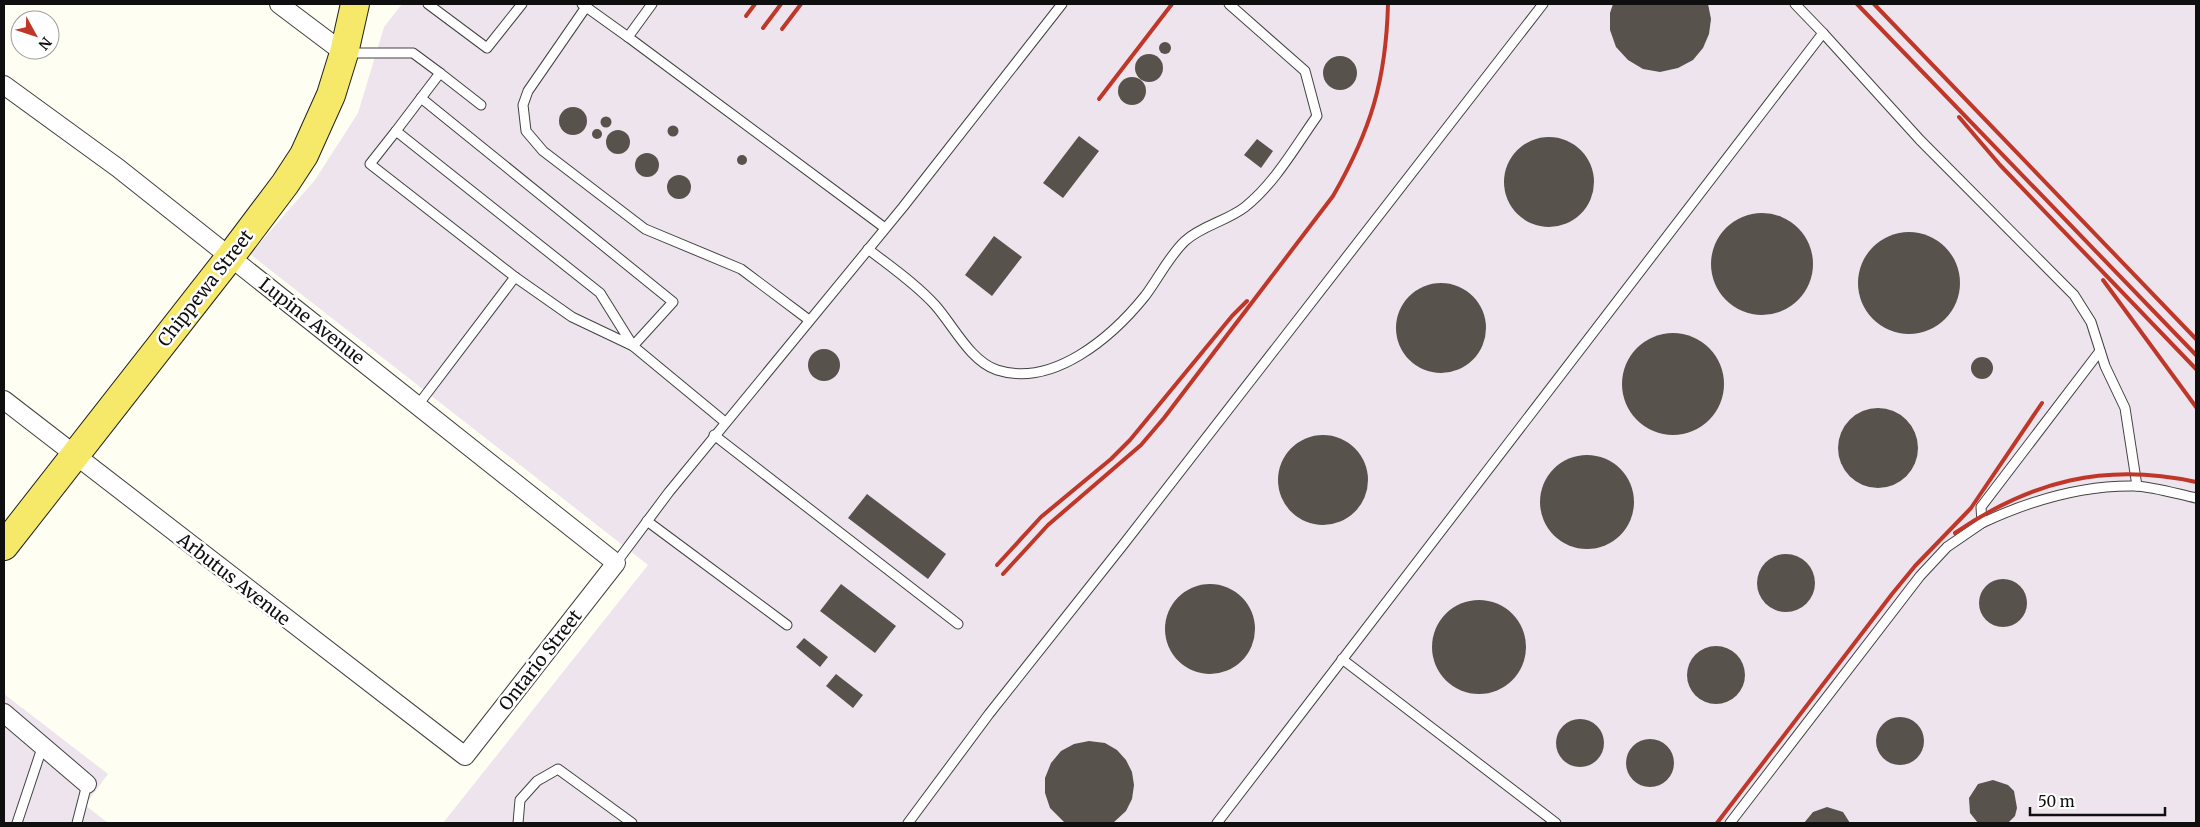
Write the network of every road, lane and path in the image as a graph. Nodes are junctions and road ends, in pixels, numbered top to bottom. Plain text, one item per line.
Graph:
1 (279, 4) edge
2 (354, 4) edge
3 (428, 4) edge
4 (522, 4) edge
5 (652, 4) edge
6 (1062, 4) edge
7 (1229, 4) edge
8 (1543, 4) edge
9 (1795, 4) edge
10 (584, 5) edge
11 (1823, 34) junction
12 (628, 37) junction
13 (344, 53) junction
14 (440, 73) junction
15 (4, 85) edge
16 (421, 98) junction
17 (481, 105) dead end
18 (396, 131) junction
19 (885, 228) junction
20 (868, 249) junction
21 (230, 257) junction
22 (515, 277) junction
23 (809, 320) junction
24 (633, 346) junction
25 (2100, 351) junction
26 (4, 400) edge
27 (418, 405) junction
28 (725, 422) junction
29 (714, 435) junction
30 (74, 456) junction
31 (2136, 486) junction
32 (2196, 498) edge
33 (647, 521) junction
34 (1982, 523) junction
35 (4, 546) edge
36 (616, 563) junction
37 (958, 624) dead end
38 (787, 625) dead end
39 (1342, 659) junction
40 (4, 713) edge
41 (43, 745) junction
42 (465, 756) joint
43 (87, 784) joint
44 (17, 823) edge
45 (77, 823) edge
46 (518, 823) edge
47 (632, 823) edge
48 (908, 823) edge
49 (1217, 823) edge
50 (1556, 823) edge
51 (1730, 823) edge

1 - 13 street
2 - 13 main road, Chippewa Street
3 - 4 lane
5 - 12 lane
6 - 19 lane
7 - 20 lane
8 - 48 lane
9 - 11 lane
10 - 12 lane
10 - 23 lane
11 - 25 lane
11 - 39 lane
12 - 19 lane
13 - 14 lane
13 - 21 main road, Chippewa Street
14 - 16 lane
14 - 17 lane
15 - 21 street, Lupine Avenue
16 - 18 lane
16 - 24 lane
18 - 22 lane
18 - 24 lane
19 - 20 lane
20 - 23 lane
21 - 27 street, Lupine Avenue
21 - 30 main road, Chippewa Street
22 - 24 lane
22 - 27 lane
23 - 28 lane
24 - 28 lane
25 - 31 lane
25 - 34 lane
26 - 30 street, Arbutus Avenue
27 - 36 street, Lupine Avenue
28 - 29 lane
29 - 33 lane
29 - 37 lane
30 - 35 main road, Chippewa Street
30 - 42 street, Arbutus Avenue
31 - 32 lane
31 - 34 lane
33 - 36 lane
33 - 38 lane
34 - 51 lane
36 - 42 street, Ontario Street
39 - 49 lane
39 - 50 lane
40 - 41 street
41 - 43 street
41 - 44 lane
43 - 45 lane
46 - 47 lane

